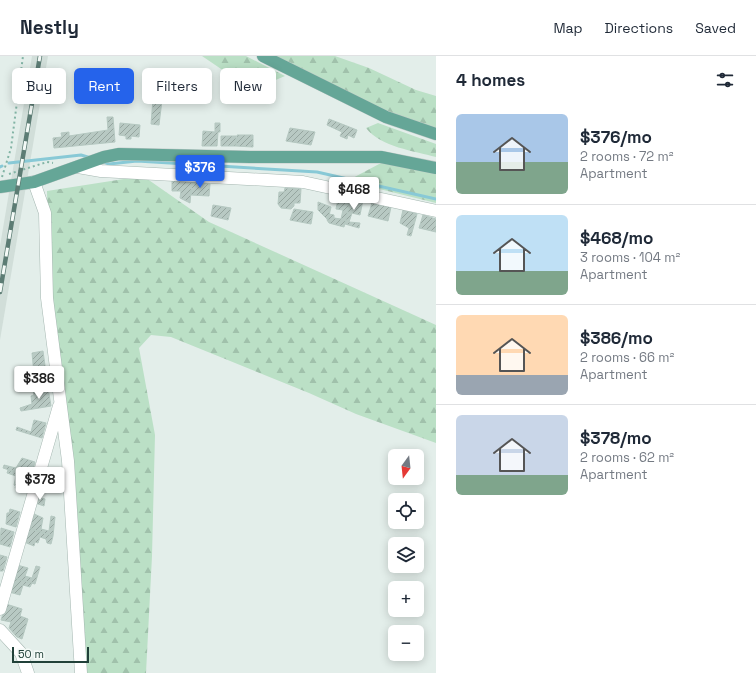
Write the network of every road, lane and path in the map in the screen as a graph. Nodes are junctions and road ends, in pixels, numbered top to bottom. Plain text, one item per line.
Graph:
1 (23, 56) edge
2 (263, 56) edge
3 (436, 134) edge
4 (83, 165) junction
5 (436, 168) edge
6 (34, 182) junction
7 (1, 184) edge
8 (436, 211) edge
9 (60, 402) junction
10 (0, 609) edge
11 (0, 630) edge
12 (28, 673) edge
13 (81, 673) edge

1 - 7 path
2 - 3 main road
4 - 5 main road
4 - 6 main road
4 - 8 street
6 - 7 main road
6 - 9 street
9 - 10 street
9 - 13 street
11 - 12 street

